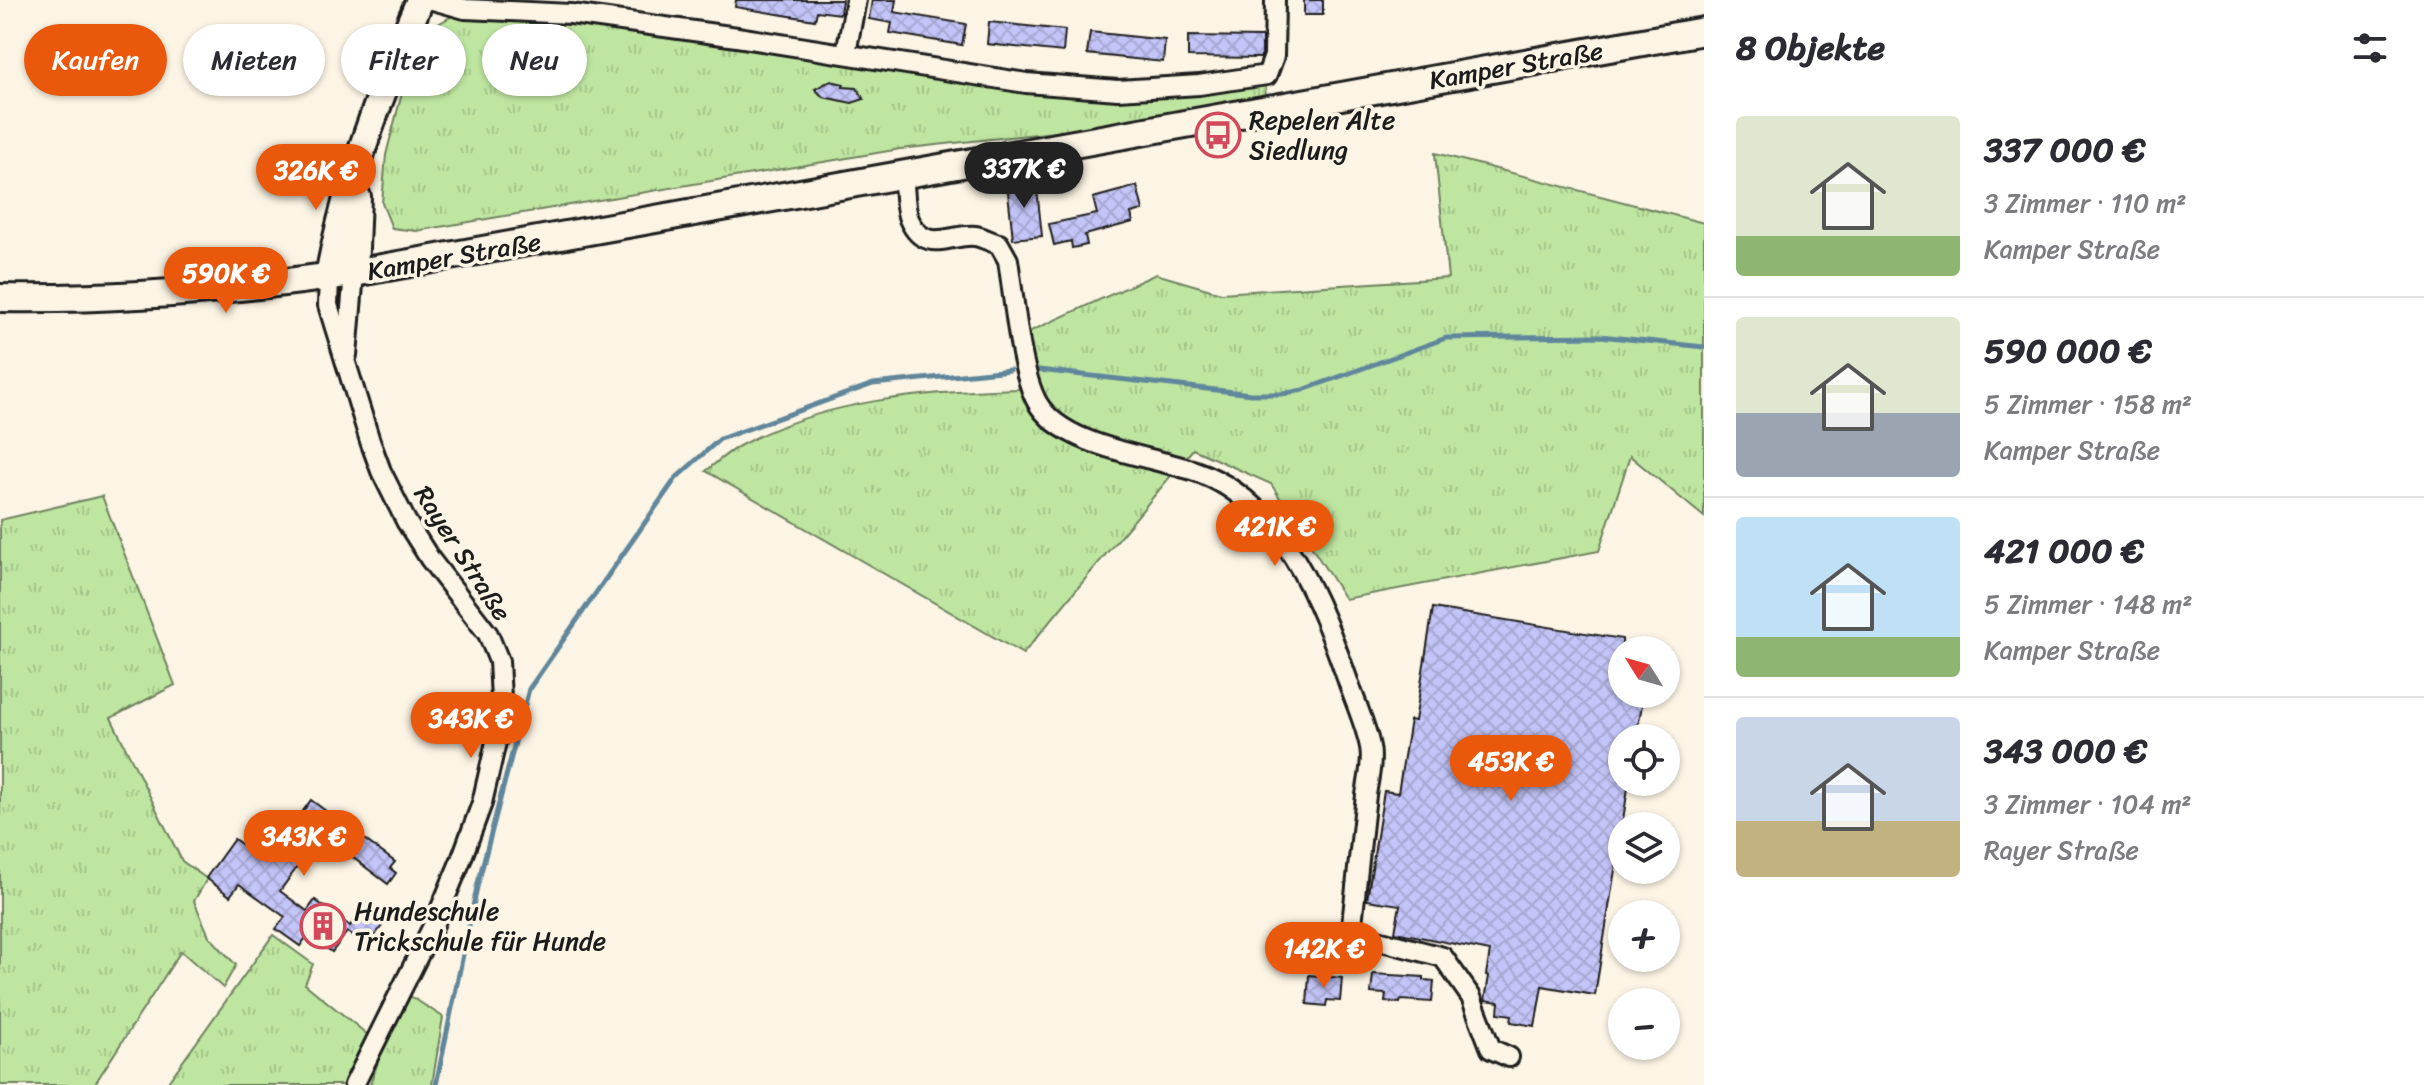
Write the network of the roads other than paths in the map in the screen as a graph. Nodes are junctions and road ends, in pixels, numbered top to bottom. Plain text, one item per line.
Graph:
1 (420, 0) edge
2 (433, 0) edge
3 (856, 0) edge
4 (1275, 0) edge
5 (1704, 31) edge
6 (846, 53) junction
7 (903, 175) junction
8 (342, 275) junction
9 (0, 298) edge
10 (1509, 1057) dead end
11 (354, 1085) edge

1 - 8 main road
2 - 6 street
3 - 6 street
4 - 6 street
5 - 7 main road, Kamper Straße
7 - 8 main road, Kamper Straße
7 - 10 street
8 - 9 main road, Kamper Straße
8 - 11 street, Rayer Straße

